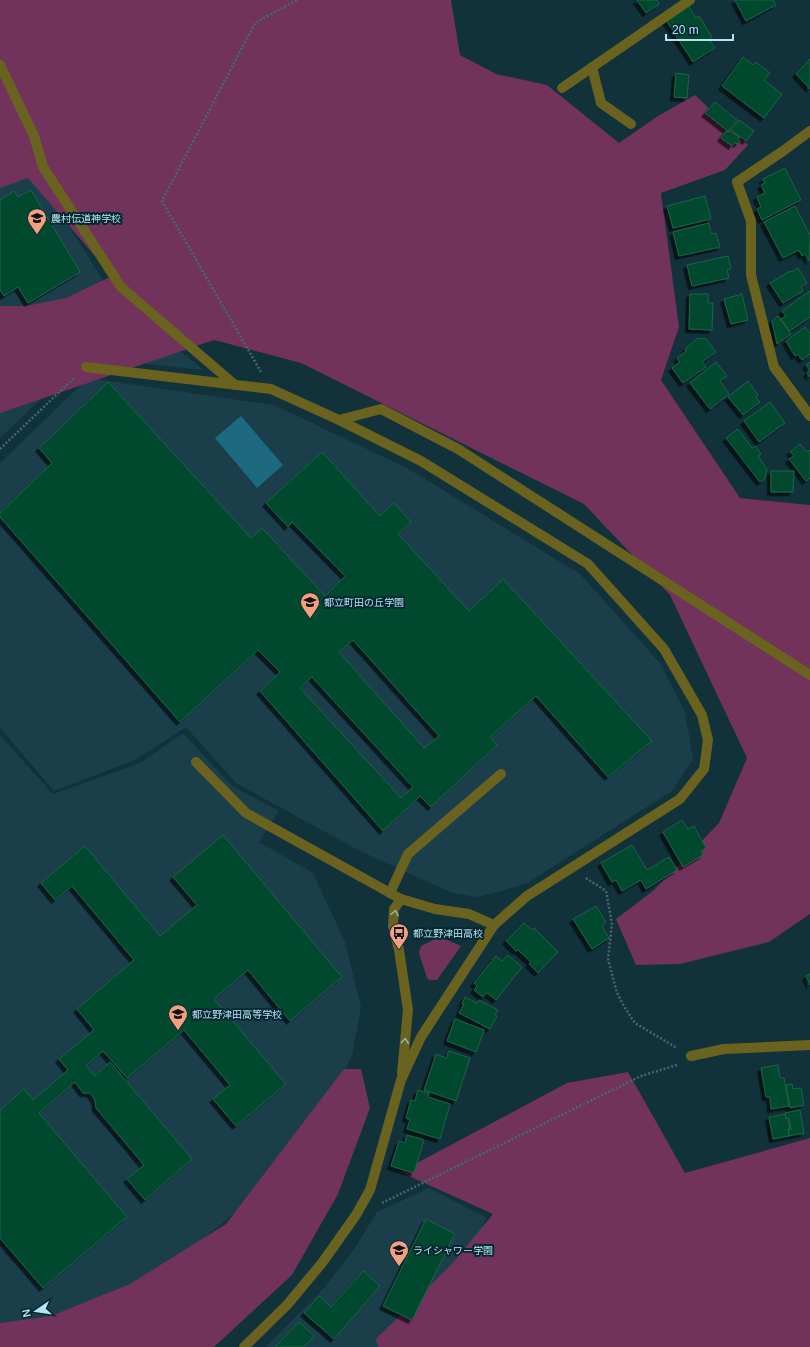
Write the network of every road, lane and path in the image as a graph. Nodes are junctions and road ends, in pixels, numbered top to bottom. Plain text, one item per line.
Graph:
1 (297, 0) edge
2 (690, 0) edge
3 (0, 65) edge
4 (592, 68) junction
5 (562, 88) dead end
6 (631, 124) dead end
7 (810, 131) edge
8 (86, 367) joint
9 (235, 385) junction
10 (271, 389) junction
11 (810, 416) edge
12 (339, 420) junction
13 (0, 449) edge
14 (810, 675) edge
15 (196, 762) dead end
16 (501, 774) dead end
17 (583, 874) dead end
18 (390, 893) junction
19 (401, 899) junction
20 (494, 924) junction
21 (810, 1045) edge
22 (691, 1056) junction
23 (401, 1080) junction
24 (356, 1215) junction
25 (244, 1347) edge

1 - 10 path
2 - 4 street
3 - 9 street
4 - 5 street
4 - 6 street
7 - 11 street
8 - 9 street
8 - 13 path
9 - 10 street
10 - 12 street
12 - 14 street
12 - 20 street
15 - 18 street
16 - 18 street
17 - 22 path
18 - 19 street
19 - 20 street
23 -> 19 street
20 - 23 street
21 - 22 street
22 - 24 path
23 - 24 street
24 - 25 street

